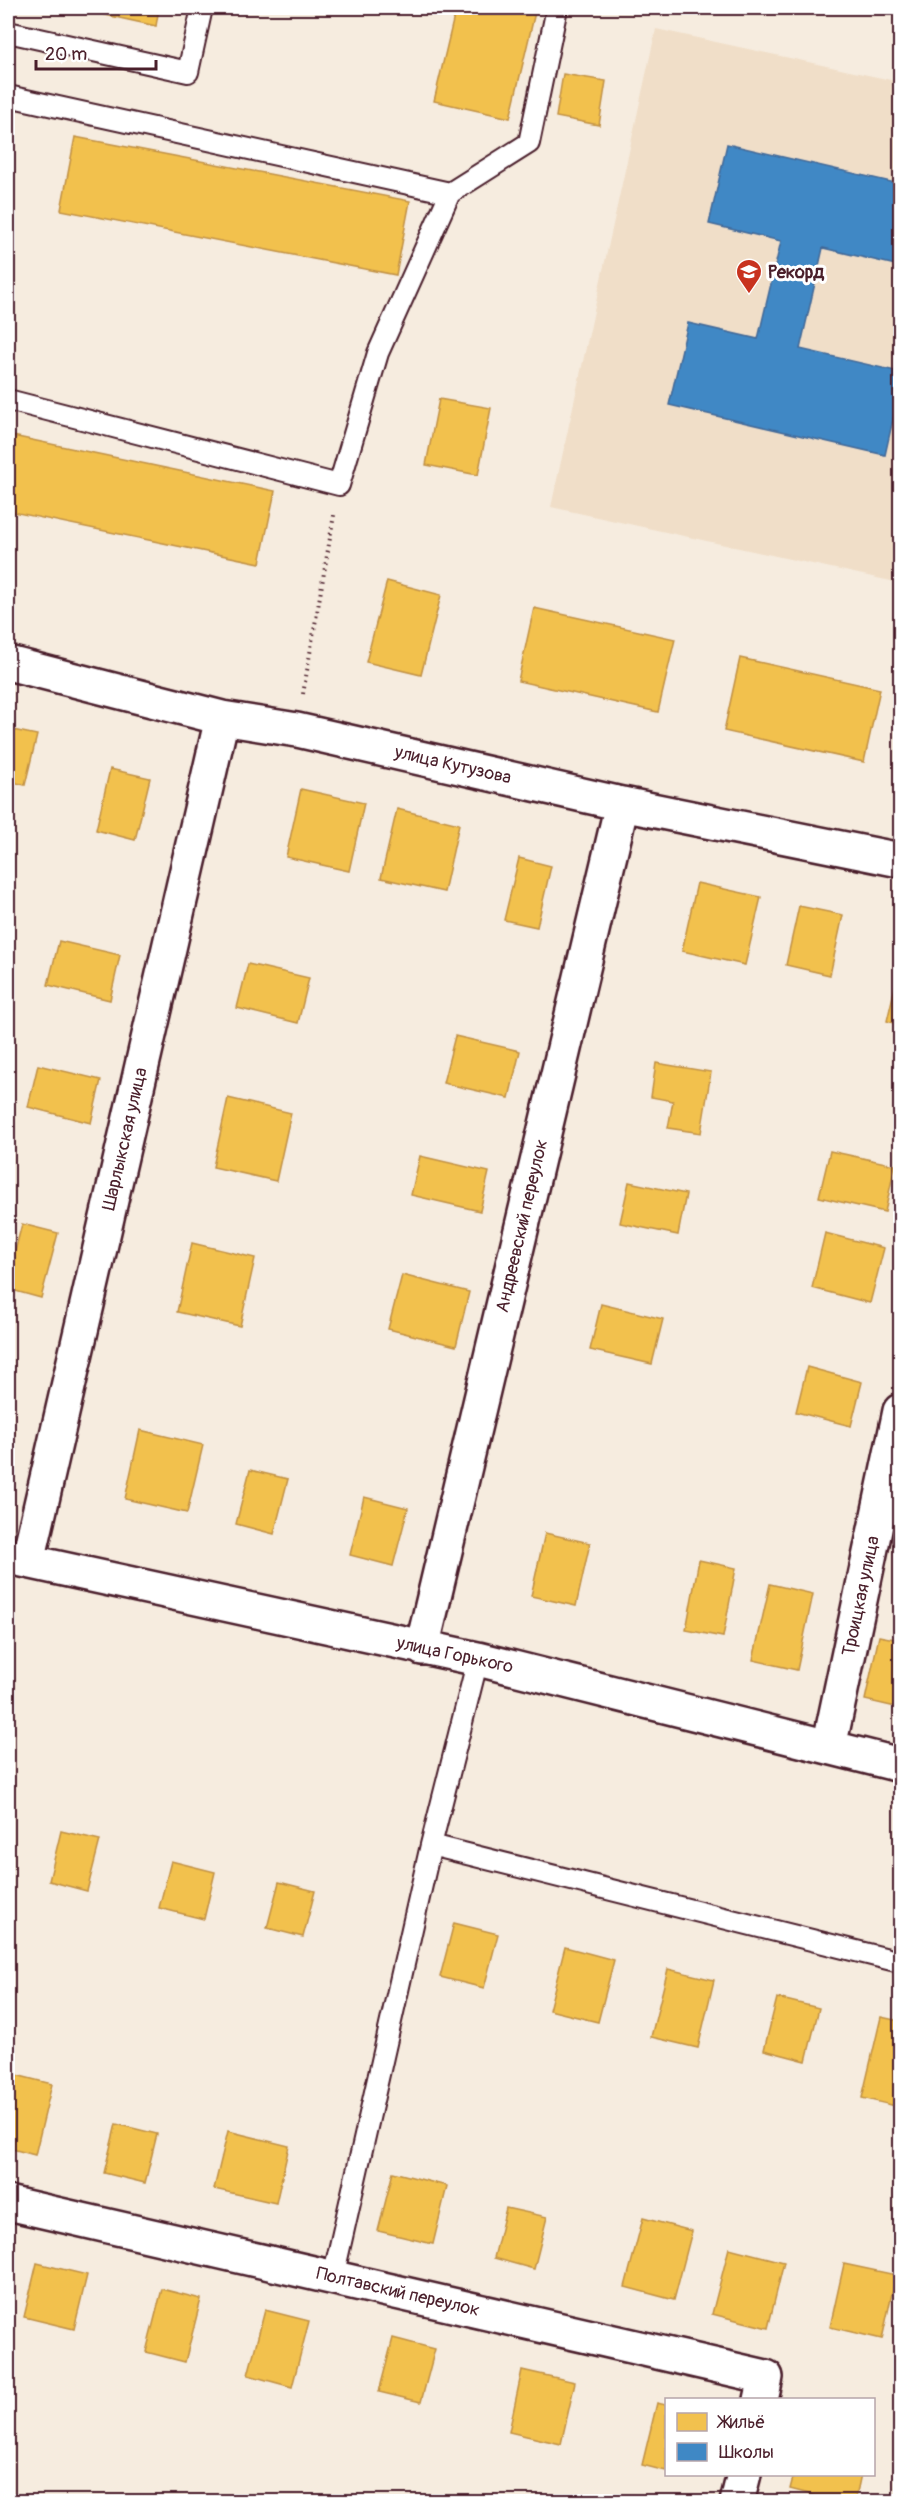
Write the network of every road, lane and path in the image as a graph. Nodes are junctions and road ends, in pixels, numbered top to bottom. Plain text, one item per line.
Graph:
1 (202, 8) edge
2 (557, 8) edge
3 (8, 32) edge
4 (8, 96) edge
5 (450, 193) junction
6 (8, 400) edge
7 (339, 485) junction
8 (8, 663) edge
9 (222, 718) junction
10 (297, 730) junction
11 (622, 804) junction
12 (900, 860) edge
13 (900, 1411) edge
14 (18, 1559) edge
15 (422, 1648) junction
16 (478, 1659) junction
17 (829, 1747) junction
18 (900, 1765) edge
19 (431, 1845) junction
20 (900, 1962) edge
21 (8, 2203) edge
22 (333, 2277) junction
23 (761, 2398) edge
24 (744, 2476) edge
25 (738, 2502) edge

1 - 3 lane
2 - 5 lane
4 - 5 lane
5 - 7 lane
6 - 7 lane
7 - 10 path
8 - 9 street, улица Кутузова
9 - 10 street, улица Кутузова
9 - 14 street, Шарлыкская улица
10 - 11 street, улица Кутузова
11 - 12 street, улица Кутузова
11 - 15 street, Андреевский переулок
13 - 17 street, Троицкая улица
14 - 15 street, улица Горького
15 - 16 street, улица Горького
16 - 17 street, улица Горького
16 - 19 lane
17 - 18 street, улица Горького
19 - 20 lane
19 - 22 lane
21 - 22 street, Полтавский переулок
22 - 23 street, Полтавский переулок
24 - 25 street

